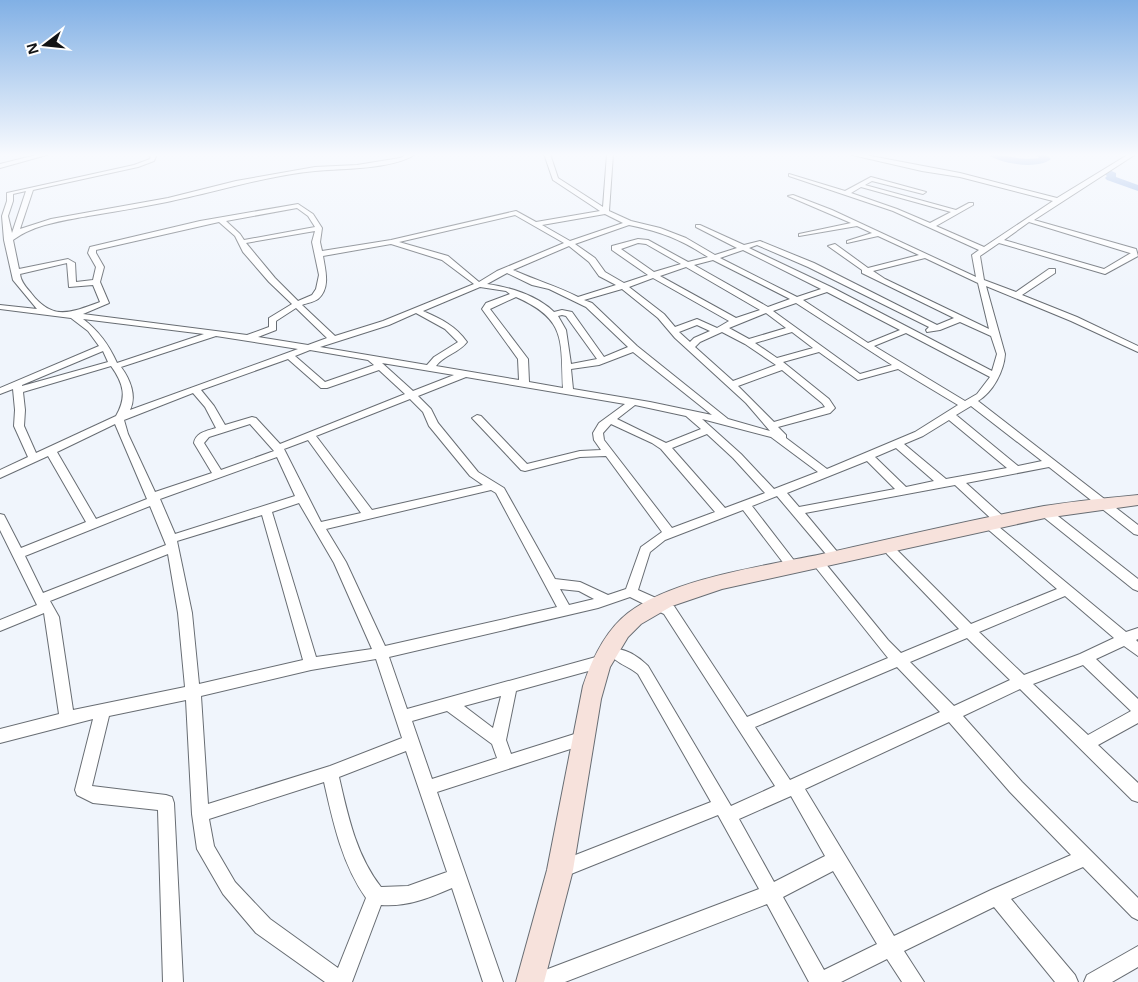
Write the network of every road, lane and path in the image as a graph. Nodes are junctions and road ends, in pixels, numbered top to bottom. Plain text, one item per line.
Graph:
1 (7, 200) edge
2 (26, 200) edge
3 (169, 200) edge
4 (587, 200) edge
5 (607, 200) edge
6 (801, 200) edge
7 (866, 200) edge
8 (913, 200) edge
9 (1058, 200) edge
10 (971, 204) dead end
11 (3, 212) edge
12 (606, 212) junction
13 (957, 212) junction
14 (221, 220) junction
15 (1028, 220) junction
16 (629, 223) junction
17 (536, 224) junction
18 (857, 224) junction
19 (698, 226) dead end
20 (930, 226) junction
21 (319, 228) junction
22 (15, 233) junction
23 (801, 234) dead end
24 (878, 234) junction
25 (8, 240) junction
26 (997, 240) junction
27 (242, 242) junction
28 (391, 242) junction
29 (849, 242) dead end
30 (571, 244) junction
31 (832, 246) dead end
32 (742, 248) junction
33 (983, 249) junction
34 (319, 254) junction
35 (925, 256) junction
36 (714, 258) junction
37 (689, 265) junction
38 (507, 270) junction
39 (1052, 270) dead end
40 (865, 271) junction
41 (16, 272) junction
42 (653, 275) junction
43 (96, 282) junction
44 (981, 282) junction
45 (479, 286) junction
46 (623, 286) junction
47 (828, 289) junction
48 (516, 294) junction
49 (1017, 295) junction
50 (578, 299) junction
51 (797, 300) junction
52 (297, 304) junction
53 (0, 307) edge
54 (416, 310) junction
55 (767, 310) junction
56 (44, 312) junction
57 (73, 315) junction
58 (554, 315) junction
59 (960, 319) junction
60 (735, 321) junction
61 (937, 328) junction
62 (793, 329) junction
63 (721, 330) junction
64 (907, 330) junction
65 (673, 331) junction
66 (216, 333) junction
67 (917, 336) junction
68 (995, 336) junction
69 (247, 338) junction
70 (333, 340) junction
71 (748, 342) junction
72 (691, 346) junction
73 (867, 346) junction
74 (105, 347) junction
75 (312, 348) junction
76 (634, 348) junction
77 (1138, 349) edge
78 (821, 350) junction
79 (290, 356) junction
80 (371, 358) junction
81 (603, 361) junction
82 (779, 364) junction
83 (115, 365) junction
84 (380, 366) junction
85 (898, 366) junction
86 (566, 367) junction
87 (430, 368) junction
88 (465, 374) junction
89 (995, 376) junction
90 (524, 383) junction
91 (732, 385) junction
92 (18, 387) junction
93 (195, 390) junction
94 (568, 390) junction
95 (0, 391) edge
96 (412, 395) junction
97 (633, 402) junction
98 (970, 404) junction
99 (688, 413) junction
100 (951, 416) junction
101 (477, 418) dead end
102 (119, 420) junction
103 (610, 420) junction
104 (725, 421) junction
105 (773, 425) junction
106 (222, 430) junction
107 (708, 430) junction
108 (310, 435) junction
109 (784, 440) junction
110 (896, 443) junction
111 (665, 447) junction
112 (278, 450) junction
113 (51, 451) junction
114 (609, 453) junction
115 (868, 456) junction
116 (34, 459) junction
117 (1051, 463) junction
118 (1016, 470) junction
119 (826, 473) junction
120 (0, 474) edge
121 (218, 474) junction
122 (958, 481) junction
123 (943, 483) junction
124 (494, 486) junction
125 (904, 491) junction
126 (776, 493) junction
127 (302, 498) junction
128 (154, 499) junction
129 (1138, 500) edge
130 (1102, 504) junction
131 (745, 505) junction
132 (266, 510) junction
133 (796, 511) junction
134 (1045, 512) junction
135 (723, 513) junction
136 (369, 515) junction
137 (0, 518) edge
138 (995, 523) junction
139 (93, 524) junction
140 (318, 527) junction
141 (1138, 531) edge
142 (670, 534) junction
143 (935, 537) junction
144 (4, 538) edge
145 (172, 543) junction
146 (891, 551) junction
147 (17, 554) junction
148 (828, 562) junction
149 (792, 566) junction
150 (551, 584) junction
151 (1138, 586) edge
152 (1067, 590) junction
153 (631, 592) junction
154 (606, 600) junction
155 (43, 603) junction
156 (663, 607) junction
157 (564, 610) junction
158 (0, 626) edge
159 (969, 631) junction
160 (1132, 636) edge
161 (1138, 650) edge
162 (381, 653) junction
163 (610, 657) junction
164 (1085, 658) junction
165 (899, 660) junction
166 (311, 664) junction
167 (1021, 682) junction
168 (510, 687) junction
169 (193, 692) junction
170 (449, 704) junction
171 (1138, 708) edge
172 (103, 711) junction
173 (952, 714) junction
174 (1138, 715) edge
175 (402, 717) junction
176 (67, 718) junction
177 (746, 724) junction
178 (586, 729) junction
179 (0, 736) edge
180 (498, 740) junction
181 (411, 742) junction
182 (1086, 744) junction
183 (506, 763) junction
184 (330, 774) junction
185 (426, 788) junction
186 (791, 788) junction
187 (1138, 794) edge
188 (725, 810) junction
189 (200, 814) junction
190 (1086, 858) junction
191 (836, 860) junction
192 (560, 870) junction
193 (456, 877) junction
194 (770, 894) junction
195 (376, 896) junction
196 (997, 896) junction
197 (1138, 911) edge
198 (890, 948) junction
199 (1138, 956) edge
200 (173, 982) edge
201 (493, 982) edge
202 (530, 982) edge
203 (540, 982) edge
204 (820, 982) edge
205 (914, 982) edge
206 (1068, 982) edge
207 (1094, 982) edge

1 - 11 street
2 - 22 street
3 - 22 street
4 - 12 street
5 - 12 street
6 - 18 street
7 - 20 street
8 - 13 street
9 - 15 street
10 - 13 street
11 - 25 street
12 - 16 street
12 - 17 street
13 - 20 street
14 - 21 street
14 - 27 street
14 - 43 street
15 - 26 street
15 - 26 street
16 - 30 street
16 - 36 street
17 - 28 street
17 - 30 street
18 - 23 street
18 - 24 street
19 - 32 street
20 - 33 street
21 - 27 street
21 - 34 street
22 - 25 street
24 - 29 street
24 - 35 street
25 - 41 street
26 - 33 street
27 - 52 street
28 - 34 street
28 - 45 street
30 - 38 street
30 - 46 street
31 - 40 street
32 - 36 street
32 - 47 street
32 - 61 street
33 - 44 street
34 - 52 street
35 - 40 street
35 - 44 street
36 - 37 street
36 - 51 street
37 - 42 street
37 - 42 street
37 - 55 street
38 - 45 street
38 - 50 street
39 - 49 street
40 - 59 street
41 - 43 street
41 - 56 street
42 - 46 street
42 - 60 street
43 - 57 street
44 - 49 street
44 - 68 street
45 - 48 street
45 - 54 street
46 - 50 street
46 - 65 street
47 - 51 street
47 - 64 street
48 - 58 street
48 - 90 street
49 - 77 street
50 - 76 street
51 - 55 street
51 - 73 street
52 - 69 street
52 - 70 street
53 - 56 street
54 - 70 street
54 - 87 street
55 - 60 street
55 - 62 street
56 - 57 street
57 - 66 street
57 - 74 street
58 - 81 street
58 - 86 street
59 - 61 street
59 - 68 street
60 - 63 street
61 - 67 street
62 - 71 street
62 - 78 street
63 - 65 street
63 - 71 street
63 - 72 street
64 - 67 street
64 - 73 street
65 - 72 street
66 - 69 street
66 - 83 street
67 - 89 street
68 - 89 street
69 - 75 street
70 - 75 street
71 - 82 street
72 - 91 street
73 - 85 street
74 - 83 street
74 - 92 street
75 - 79 street
75 - 80 street
76 - 81 street
76 - 104 street
78 - 82 street
78 - 85 street
79 - 84 street
79 - 93 street
80 - 84 street
80 - 87 street
81 - 86 street
82 - 91 street
82 - 105 street
83 - 92 street
83 - 102 street
84 - 96 street
85 - 98 street
86 - 94 street
87 - 88 street
88 - 90 street
88 - 96 street
89 - 98 street
90 - 94 street
91 - 105 street
92 - 95 street
92 - 116 street
93 - 102 street
93 - 106 street
94 - 97 street
96 - 108 street
96 - 124 street
97 - 99 street
97 - 103 street
98 - 100 street
98 - 117 street
99 - 104 street
99 - 107 street
100 - 110 street
100 - 118 street
101 - 114 street
102 - 113 street
102 - 128 street
103 - 111 street
103 - 114 street
104 - 109 street
105 - 109 street
106 - 112 street
106 - 121 street
107 - 111 street
107 - 126 street
108 - 112 street
108 - 136 street
109 - 119 street
110 - 115 street
110 - 123 street
111 - 135 street
112 - 121 street
112 - 127 street
113 - 116 street
113 - 139 street
114 - 142 street
115 - 119 street
115 - 125 street
116 - 120 street
117 - 118 street
117 - 130 street
118 - 122 street
119 - 126 street
121 - 128 street
122 - 123 street
122 - 138 street
123 - 125 street
124 - 136 street
124 - 150 street
125 - 133 street
126 - 131 street
126 - 133 street
127 - 132 street
127 - 140 street
128 - 139 street
128 - 145 street
129 - 130 main road
130 - 134 main road
130 - 141 street
131 - 135 street
131 - 149 street
132 - 145 street
132 - 166 street
133 - 148 street
134 - 138 main road
134 - 151 street
135 - 142 street
136 - 140 street
137 - 144 street
138 - 143 main road
138 - 152 street
139 - 147 street
140 - 162 street
142 - 153 street
143 - 146 main road
143 - 148 main road
144 - 147 street
145 - 155 street
145 - 169 street
146 - 148 main road
146 - 159 street
147 - 155 street
148 - 149 main road
148 - 156 main road
148 - 165 street
149 - 156 main road
150 - 154 street
150 - 157 street
152 - 159 street
152 - 160 street
153 - 154 street
153 - 156 street
154 - 157 street
155 - 158 street
155 - 176 street
156 - 163 main road
156 - 177 street
157 - 162 street
159 - 165 street
159 - 167 street
160 - 161 street
160 - 164 street
162 - 166 street
162 - 175 street
163 - 168 street
163 - 178 main road
163 - 188 street
164 - 167 street
164 - 171 street
165 - 173 street
165 - 177 street
166 - 169 street
167 - 173 street
167 - 182 street
168 - 170 street
168 - 180 street
169 - 172 street
169 - 189 street
170 - 175 street
170 - 180 street
172 - 176 street
172 - 200 street
173 - 186 street
173 - 190 street
174 - 182 street
175 - 181 street
176 - 179 street
177 - 186 street
178 - 183 street
178 - 192 main road
180 - 183 street
181 - 184 street
181 - 185 street
182 - 187 street
183 - 185 street
184 - 189 street
184 - 195 street
185 - 193 street
186 - 188 street
186 - 191 street
188 - 192 street
188 - 194 street
189 - 195 street
190 - 196 street
190 - 197 street
191 - 194 street
191 - 198 street
192 - 202 main road
193 - 195 street
193 - 201 street
194 - 203 street
194 - 204 street
196 - 198 street
196 - 206 street
198 - 204 street
198 - 205 street
199 - 207 street

